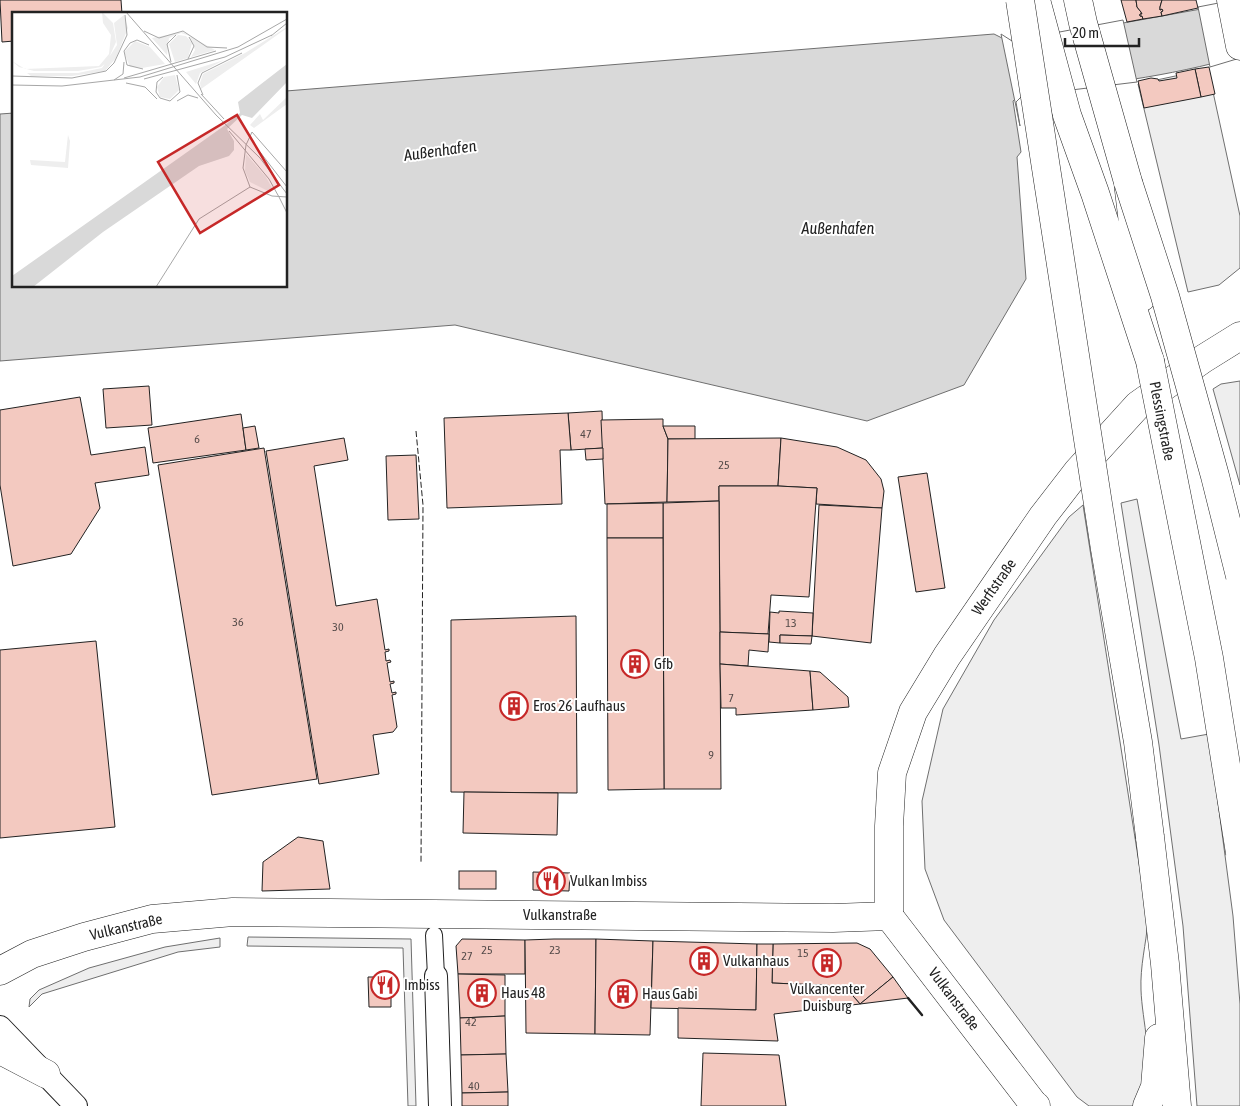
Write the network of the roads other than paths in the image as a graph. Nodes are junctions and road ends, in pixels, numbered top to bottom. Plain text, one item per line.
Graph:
1 (1020, 0) edge
2 (1036, 0) edge
3 (1078, 0) edge
4 (1231, 0) edge
5 (1240, 46) edge
6 (1128, 182) junction
7 (1240, 336) edge
8 (1150, 361) junction
9 (1240, 576) edge
10 (1240, 853) edge
11 (889, 916) junction
12 (434, 935) dead end
13 (1165, 964) junction
14 (0, 971) edge
15 (436, 976) joint
16 (0, 1027) edge
17 (0, 1050) edge
18 (46, 1074) junction
19 (76, 1106) edge
20 (440, 1106) edge
21 (1035, 1106) edge
22 (1147, 1106) edge
23 (1177, 1106) edge

1 - 13 main road, bridge
2 - 8 main road, Plessingstraße
3 - 6 main road
4 - 5 main road
6 - 8 main road, bridge
6 - 9 main road, bridge
7 - 11 main road, Werftstraße
8 - 10 main road, Plessingstraße, bridge
11 - 14 main road, Vulkanstraße
11 - 21 main road, Vulkanstraße
12 - 15 street
13 - 22 main road
13 - 23 main road
15 - 20 street
16 - 18 street
17 - 18 main road
18 - 19 street

